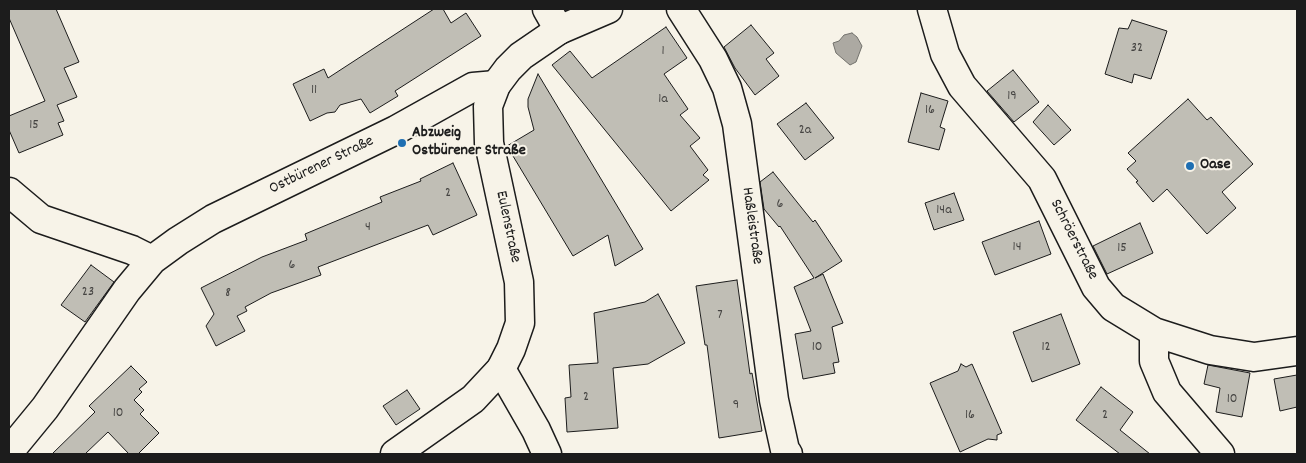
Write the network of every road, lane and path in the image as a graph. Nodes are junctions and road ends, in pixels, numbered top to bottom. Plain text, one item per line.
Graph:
1 (608, 9) edge
2 (681, 9) edge
3 (932, 9) edge
4 (552, 19) edge
5 (496, 85) junction
6 (9, 192) edge
7 (152, 260) junction
8 (1154, 332) junction
9 (1297, 351) edge
10 (501, 370) junction
11 (9, 449) edge
12 (395, 454) edge
13 (547, 454) edge
14 (788, 454) edge
15 (1220, 454) edge

1 - 4 street, Eulenstraße
2 - 14 street, Haßleistraße
3 - 8 street, Schröerstraße
4 - 5 street, Eulenstraße
5 - 7 street, Ostbürener Straße
5 - 10 street, Eulenstraße
6 - 7 street
7 - 11 street, Ostbürener Straße
8 - 9 street, Schröerstraße
8 - 15 street
10 - 12 street, Eulenstraße
10 - 13 street

